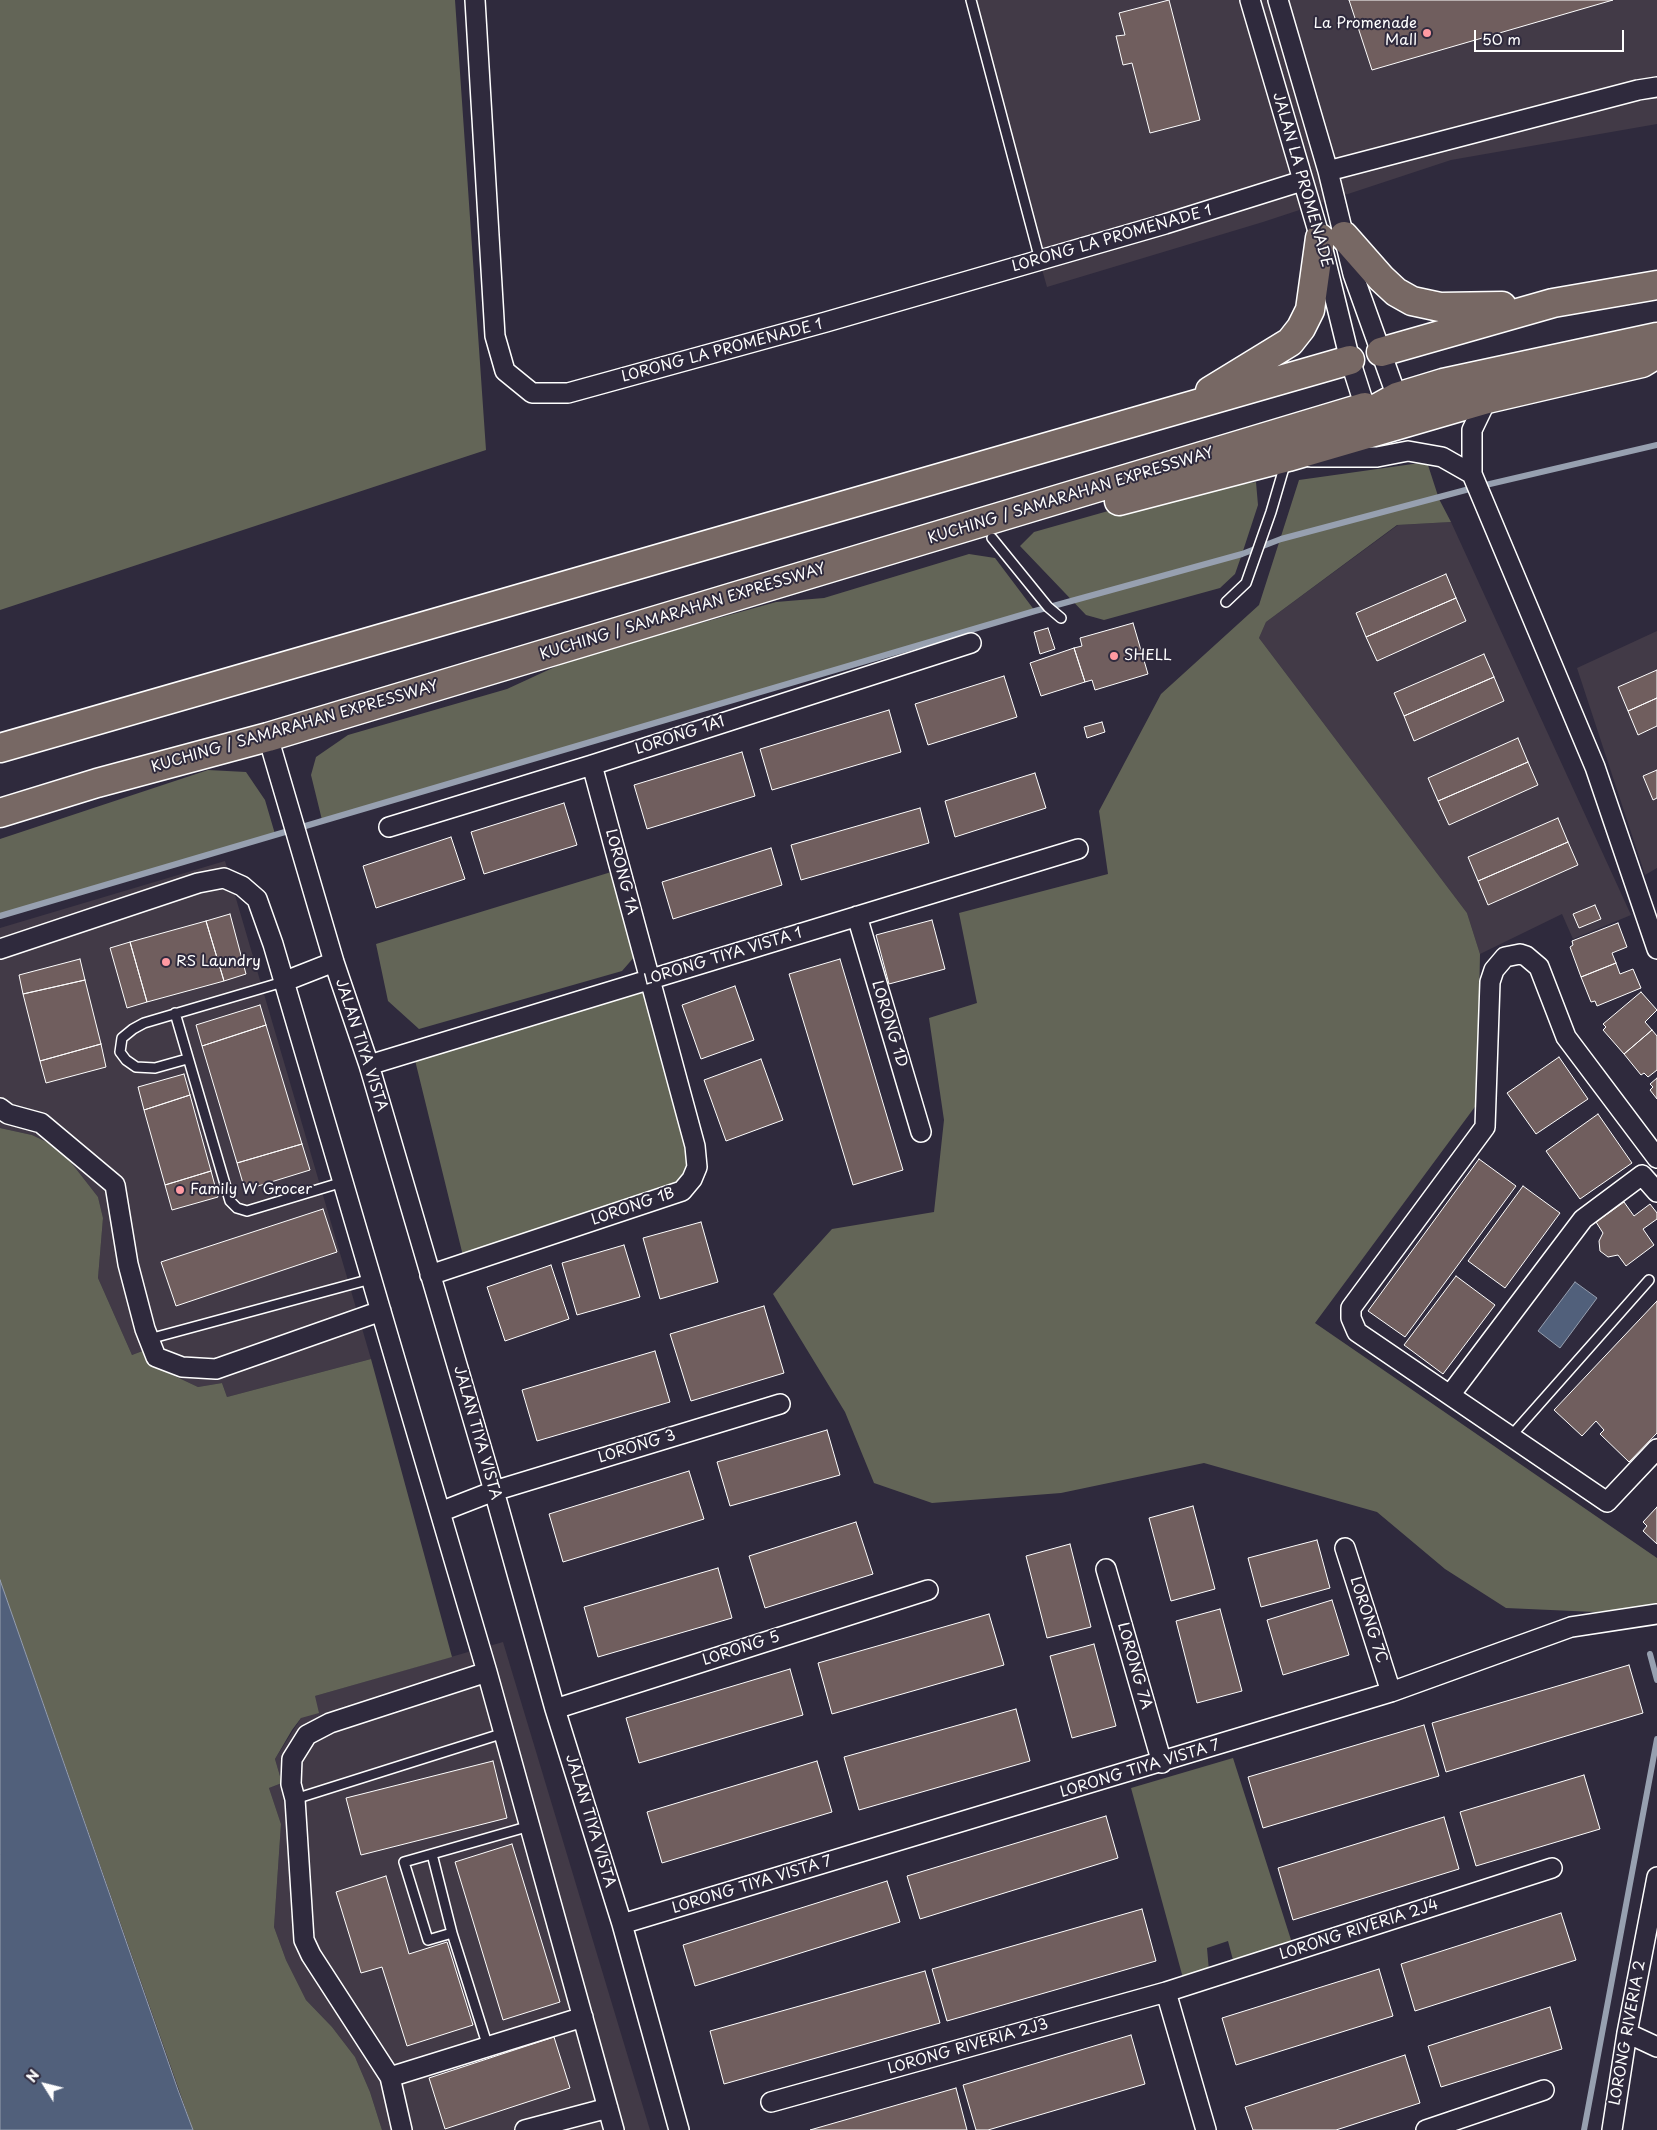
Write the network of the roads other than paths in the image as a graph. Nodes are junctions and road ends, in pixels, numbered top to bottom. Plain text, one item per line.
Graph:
1 (475, 0) edge
2 (971, 0) edge
3 (1250, 0) edge
4 (1278, 0) edge
5 (1657, 87) edge
6 (1328, 171) junction
7 (1302, 180) junction
8 (1332, 237) junction
9 (1040, 260) junction
10 (1657, 285) edge
11 (1553, 303) junction
12 (1657, 337) edge
13 (1381, 352) junction
14 (1657, 354) edge
15 (1350, 360) junction
16 (1397, 397) junction
17 (1487, 399) junction
18 (1365, 407) joint
19 (1176, 411) junction
20 (1288, 456) junction
21 (1472, 474) junction
22 (992, 538) junction
23 (772, 586) junction
24 (1226, 602) dead end
25 (1061, 618) dead end
26 (971, 643) dead end
27 (268, 737) junction
28 (0, 748) edge
29 (592, 765) junction
30 (0, 813) edge
31 (389, 827) dead end
32 (1078, 849) dead end
33 (857, 916) junction
34 (1657, 948) edge
35 (0, 949) edge
36 (334, 962) junction
37 (651, 979) junction
38 (284, 982) junction
39 (175, 1013) junction
40 (187, 1058) junction
41 (369, 1065) junction
42 (0, 1108) edge
43 (921, 1132) dead end
44 (1657, 1158) edge
45 (343, 1182) junction
46 (1656, 1190) edge
47 (430, 1275) junction
48 (372, 1279) junction
49 (1649, 1280) dead end
50 (381, 1311) junction
51 (149, 1339) junction
52 (1450, 1395) junction
53 (780, 1404) dead end
54 (1511, 1436) junction
55 (1657, 1449) edge
56 (494, 1491) junction
57 (440, 1512) junction
58 (1345, 1548) dead end
59 (1106, 1569) dead end
60 (928, 1590) dead end
61 (1657, 1614) edge
62 (487, 1672) junction
63 (1391, 1692) junction
64 (555, 1709) junction
65 (505, 1733) junction
66 (1162, 1763) junction
67 (295, 1799) junction
68 (530, 1826) junction
69 (432, 1854) junction
70 (1552, 1868) dead end
71 (1657, 1877) edge
72 (622, 1924) junction
73 (452, 1933) junction
74 (1166, 1992) junction
75 (583, 2017) junction
76 (1627, 2033) junction
77 (488, 2046) junction
78 (1657, 2047) edge
79 (390, 2077) junction
80 (1544, 2090) dead end
81 (771, 2102) dead end
82 (608, 2108) junction
83 (402, 2130) edge
84 (525, 2130) edge
85 (614, 2130) edge
86 (679, 2130) edge
87 (1206, 2130) edge
88 (1426, 2130) edge
89 (1612, 2130) edge

1 - 9 street, LORONG LA PROMENADE 1
2 - 9 lane
3 - 7 street, JALAN LA PROMENADE
4 - 6 street, JALAN LA PROMENADE
5 - 6 street
6 - 8 street, JALAN LA PROMENADE
7 - 8 street, JALAN LA PROMENADE
7 - 9 street, LORONG LA PROMENADE 1
8 - 11 highway
8 - 13 street, JALAN LA PROMENADE
8 - 15 street, JALAN LA PROMENADE
8 - 19 highway
10 - 11 highway
11 - 13 highway
12 - 16 highway
13 - 16 street, JALAN LA PROMENADE
14 - 17 highway
15 - 18 street, JALAN LA PROMENADE
15 - 19 highway
16 - 20 highway
17 - 20 highway
17 - 21 street
18 - 23 highway, KUCHING / SAMARAHAN EXPRESSWAY
19 - 28 highway
20 - 21 street
20 - 22 highway
20 - 24 lane
21 - 34 street
22 - 23 highway
22 - 25 lane
23 - 27 highway, KUCHING / SAMARAHAN EXPRESSWAY
26 - 29 street, LORONG 1A1
27 - 30 highway, KUCHING / SAMARAHAN EXPRESSWAY
27 - 36 street, JALAN TIYA VISTA
29 - 31 street, LORONG 1A1
29 - 37 street, LORONG 1A
32 - 33 street, LORONG TIYA VISTA 1
33 - 37 street, LORONG TIYA VISTA 1
33 - 43 street, LORONG 1D
35 - 38 street
36 - 38 street
36 - 41 street, JALAN TIYA VISTA
37 - 41 street, LORONG TIYA VISTA 1
37 - 47 street, LORONG 1B
38 - 39 lane
38 - 45 street
39 - 40 lane
39 - 40 lane
40 - 45 lane
41 - 47 street, JALAN TIYA VISTA
42 - 51 street
44 - 52 street
45 - 48 street
46 - 52 street
47 - 56 street, JALAN TIYA VISTA
48 - 50 street
48 - 51 lane
49 - 54 lane
50 - 51 street
50 - 57 street
52 - 54 street
53 - 56 street, LORONG 3
54 - 55 street
56 - 57 street, LORONG 3
56 - 64 street, JALAN TIYA VISTA
57 - 62 street
58 - 63 street, LORONG 7C
59 - 66 street, LORONG 7A
60 - 64 street, LORONG 5
61 - 63 street, LORONG TIYA VISTA 7
62 - 65 street
62 - 67 street
63 - 66 street, LORONG TIYA VISTA 7
64 - 72 street, JALAN TIYA VISTA
65 - 67 lane
65 - 68 street
66 - 72 street, LORONG TIYA VISTA 7
67 - 79 street
68 - 69 lane
68 - 75 street
69 - 73 lane
69 - 73 lane
70 - 74 street, LORONG RIVERIA 2J4
71 - 76 street, LORONG RIVERIA 2
72 - 86 street, JALAN TIYA VISTA
73 - 77 lane
74 - 81 street, LORONG RIVERIA 2J3
74 - 87 street
75 - 77 street
75 - 82 street
76 - 78 street
76 - 89 street, LORONG RIVERIA 2
77 - 79 street
79 - 83 street
80 - 88 street
82 - 84 street
82 - 85 street

